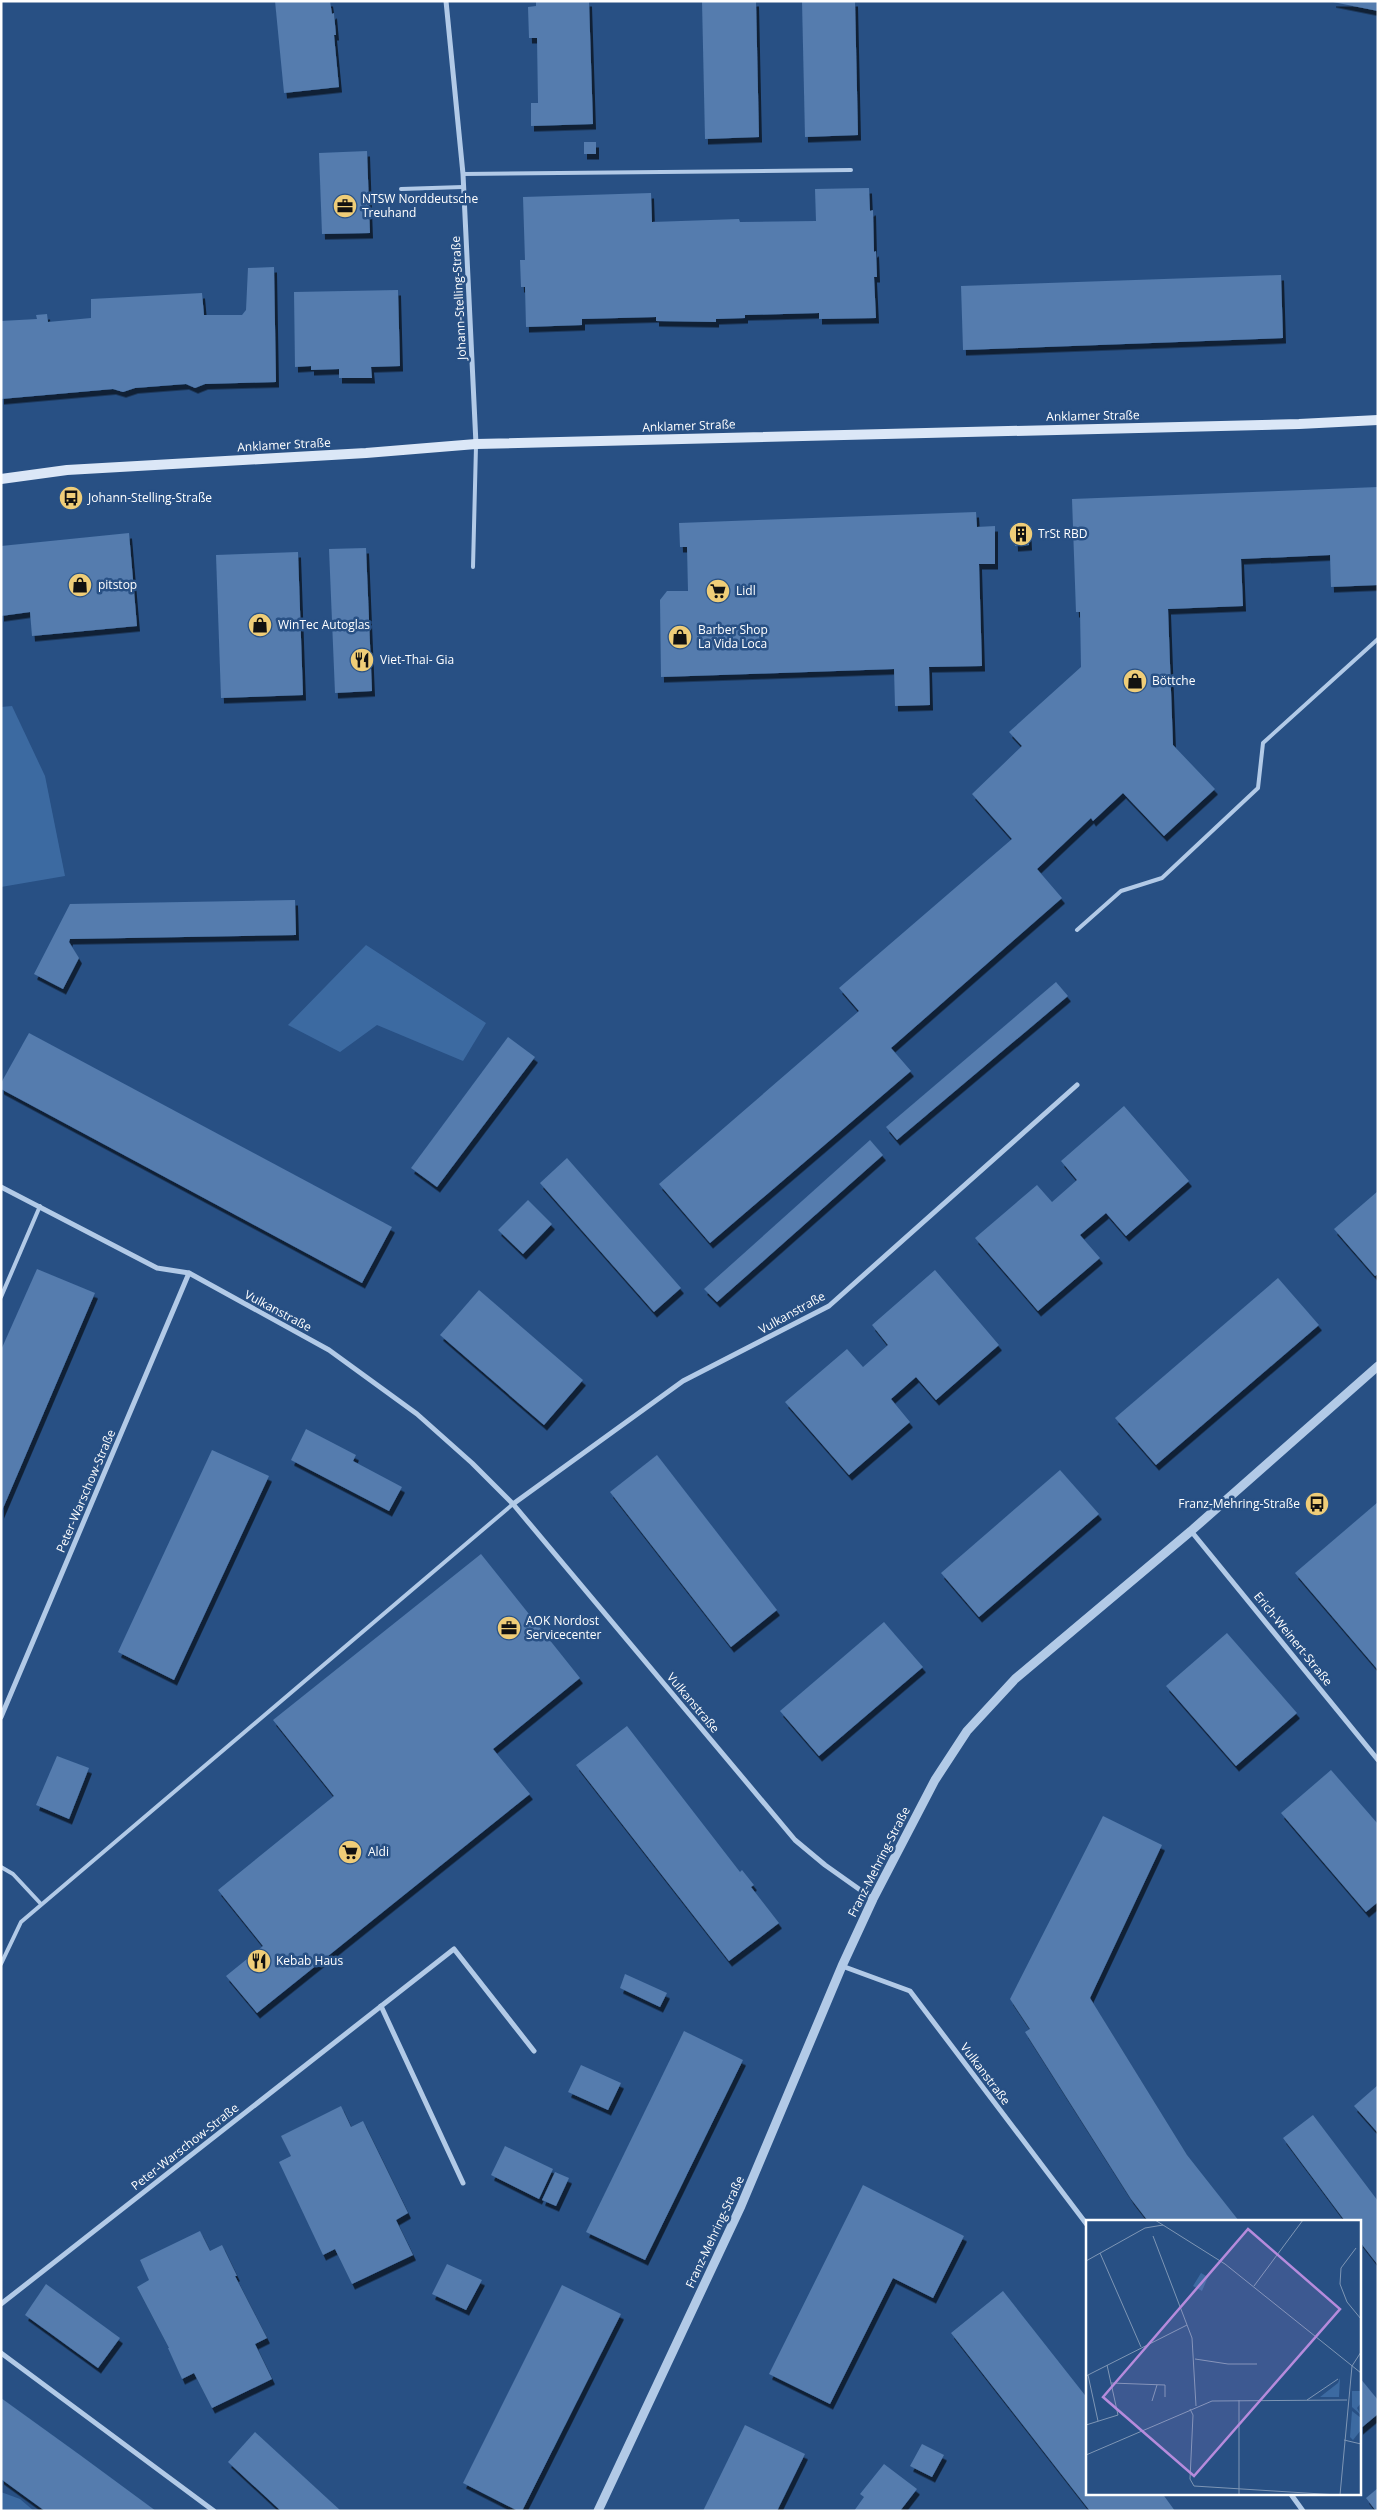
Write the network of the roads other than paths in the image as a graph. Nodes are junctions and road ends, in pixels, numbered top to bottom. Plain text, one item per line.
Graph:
1 (446, 1) edge
2 (851, 170) dead end
3 (463, 174) junction
4 (463, 187) junction
5 (401, 189) dead end
6 (1378, 420) edge
7 (476, 444) junction
8 (1, 479) edge
9 (473, 567) dead end
10 (1378, 639) edge
11 (1077, 930) dead end
12 (1077, 1085) dead end
13 (1, 1187) edge
14 (40, 1206) junction
15 (189, 1274) junction
16 (1, 1297) edge
17 (1378, 1366) edge
18 (514, 1504) junction
19 (1191, 1531) junction
20 (1, 1717) edge
21 (1378, 1760) edge
22 (1, 1867) edge
23 (873, 1899) junction
24 (42, 1904) junction
25 (1, 1964) edge
26 (842, 1966) junction
27 (381, 2006) junction
28 (534, 2051) dead end
29 (463, 2183) dead end
30 (1086, 2223) edge
31 (1, 2304) edge
32 (1, 2352) edge
33 (1291, 2494) edge
34 (1302, 2510) edge
35 (214, 2511) edge
36 (598, 2511) edge

1 - 3 street, Johann-Stelling-Straße
2 - 3 lane
3 - 4 street, Johann-Stelling-Straße
4 - 5 lane
4 - 7 street, Johann-Stelling-Straße
6 - 7 main road, Anklamer Straße
7 - 8 main road, Anklamer Straße
7 - 9 lane
10 - 11 lane
12 - 18 street, Vulkanstraße
13 - 14 street, Vulkanstraße
14 - 15 street, Vulkanstraße
14 - 16 lane
15 - 18 street, Vulkanstraße
15 - 20 street, Peter-Warschow-Straße
17 - 19 street, Franz-Mehring-Straße
18 - 23 street, Vulkanstraße
18 - 24 lane
19 - 21 street, Erich-Weinert-Straße
19 - 23 street, Franz-Mehring-Straße
22 - 24 lane
23 - 26 street, Franz-Mehring-Straße
24 - 25 lane
26 - 30 street, Vulkanstraße
26 - 36 street, Franz-Mehring-Straße
27 - 28 street, Peter-Warschow-Straße
27 - 29 street
27 - 31 street, Peter-Warschow-Straße
32 - 35 street
33 - 34 street

